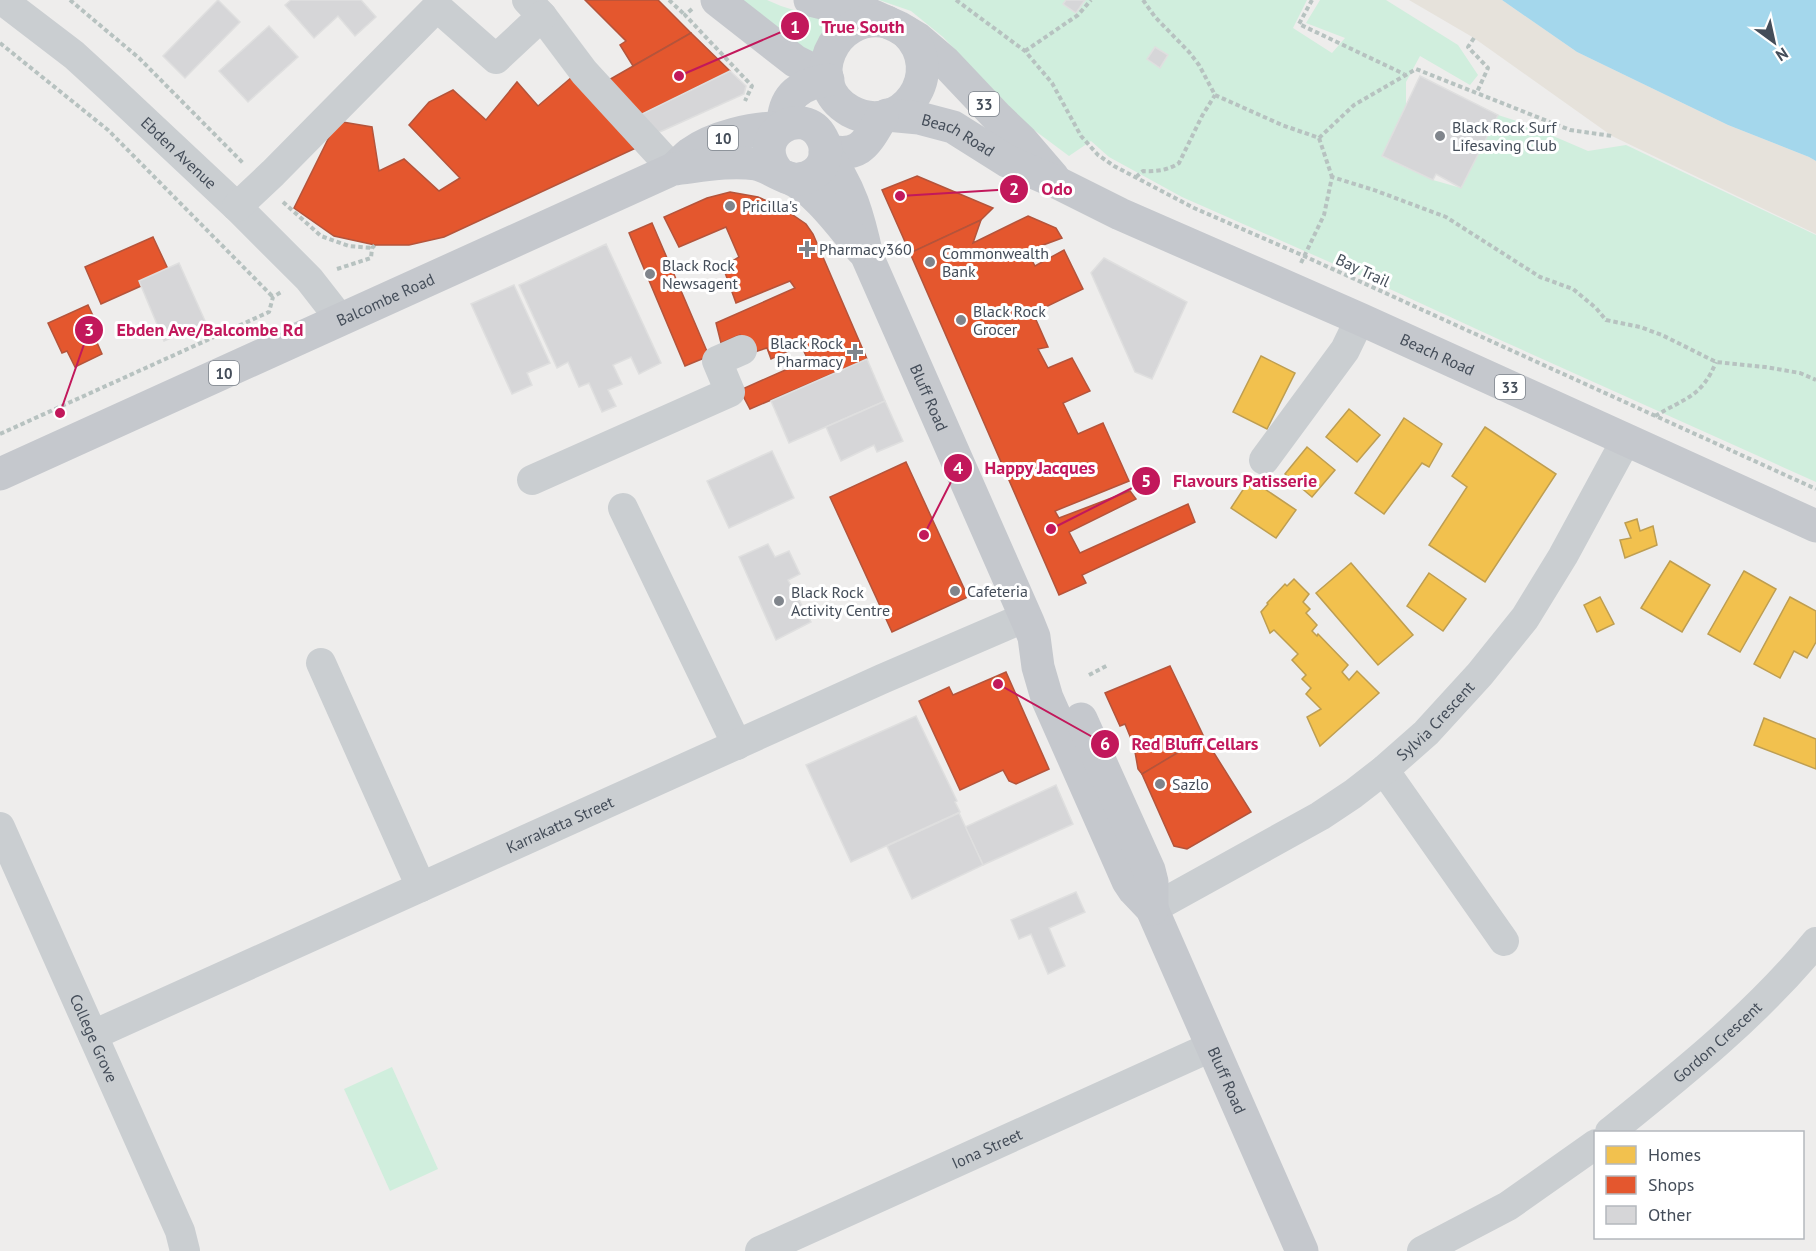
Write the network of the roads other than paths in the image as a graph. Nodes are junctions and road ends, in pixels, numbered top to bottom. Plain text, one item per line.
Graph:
1 (2, 0) edge
2 (810, 0) edge
3 (704, 6) edge
4 (535, 8) edge
5 (900, 28) junction
6 (827, 79) junction
7 (884, 116) junction
8 (782, 127) junction
9 (825, 152) junction
10 (673, 169) junction
11 (783, 175) junction
12 (1058, 183) junction
13 (237, 207) junction
14 (867, 256) junction
15 (1360, 319) junction
16 (341, 320) junction
17 (742, 350) dead end
18 (1626, 440) junction
19 (1264, 460) dead end
20 (0, 474) edge
21 (532, 480) dead end
22 (623, 508) dead end
23 (1816, 526) edge
24 (1030, 627) junction
25 (321, 663) dead end
26 (737, 746) junction
27 (1384, 770) junction
28 (0, 827) edge
29 (421, 887) junction
30 (1152, 909) junction
31 (1504, 941) dead end
32 (1816, 942) edge
33 (93, 1035) junction
34 (1213, 1046) junction
35 (1611, 1131) edge
36 (1594, 1145) edge
37 (185, 1251) edge
38 (760, 1251) edge
39 (1302, 1251) edge
40 (1422, 1251) edge

1 - 13 street, Ebden Avenue
2 - 5 main road, Beach Road / 33
3 - 6 main road
4 - 10 street
4 - 13 street
5 - 6 main road
5 - 7 main road, Beach Road
5 - 12 main road, Beach Road / 33
6 - 7 main road, Beach Road / 33
6 - 8 main road
7 - 9 main road
7 - 12 main road, Beach Road / 33
8 - 9 main road, Balcombe Road / 10
8 - 10 main road, Balcombe Road / 10
8 - 11 main road
9 - 11 main road, Balcombe Road / 10
9 - 14 main road, Bluff Road
10 - 11 main road, Balcombe Road / 10
10 - 16 main road, Balcombe Road / 10
11 - 14 main road, Bluff Road
12 - 15 main road, Beach Road / 33
13 - 16 street, Ebden Avenue
14 - 24 main road, Bluff Road
15 - 18 main road, Beach Road / 33
15 - 19 street
16 - 20 main road, Balcombe Road / 10
17 - 21 street
18 - 23 main road, Beach Road / 33
18 - 27 street, Sylvia Crescent
22 - 26 street
24 - 26 street, Karrakatta Street
24 - 30 main road, Bluff Road
25 - 29 street
26 - 29 street, Karrakatta Street
27 - 30 street, Sylvia Crescent
27 - 31 street
28 - 33 street, College Grove
29 - 33 street, Karrakatta Street
30 - 34 main road, Bluff Road
32 - 35 street, Gordon Crescent
33 - 37 street, College Grove
34 - 38 street, Iona Street
34 - 39 main road, Bluff Road
36 - 40 street

